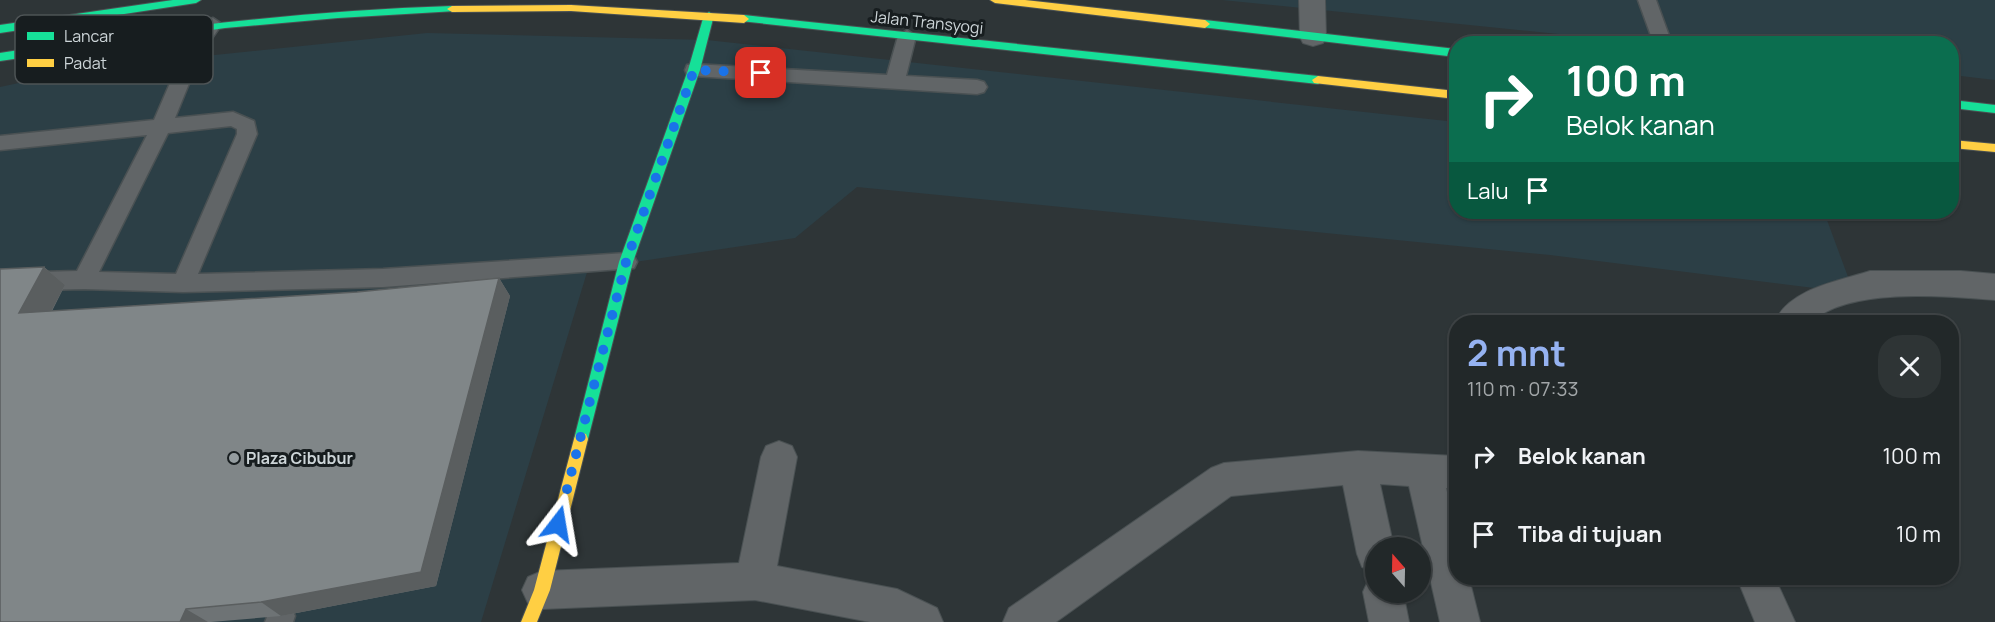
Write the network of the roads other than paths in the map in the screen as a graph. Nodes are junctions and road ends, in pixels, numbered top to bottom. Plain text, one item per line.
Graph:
1 (196, 0) edge
2 (995, 0) edge
3 (1312, 0) edge
4 (1647, 0) edge
5 (95, 15) edge
6 (709, 15) junction
7 (213, 24) edge
8 (15, 27) edge
9 (0, 29) edge
10 (907, 36) junction
11 (1660, 36) edge
12 (1312, 37) junction
13 (1449, 52) edge
14 (15, 55) edge
15 (0, 57) edge
16 (694, 70) junction
17 (896, 80) junction
18 (179, 84) edge
19 (977, 87) dead end
20 (1449, 94) edge
21 (1959, 105) edge
22 (1995, 109) edge
23 (162, 125) junction
24 (0, 143) edge
25 (1959, 145) edge
26 (1995, 148) edge
27 (626, 262) junction
28 (383, 278) junction
29 (84, 280) junction
30 (0, 282) edge
31 (183, 283) junction
32 (1995, 287) edge
33 (375, 300) edge
34 (1798, 315) edge
35 (778, 457) dead end
36 (1358, 467) junction
37 (1440, 471) edge
38 (1372, 537) edge
39 (1449, 539) edge
40 (755, 581) junction
41 (1455, 585) edge
42 (1759, 585) edge
43 (1385, 603) edge
44 (535, 606) edge
45 (923, 622) edge
46 (1023, 622) edge
47 (1389, 622) edge
48 (1460, 622) edge
49 (1774, 622) edge

1 - 5 main road
2 - 12 main road, Jalan Transyogi
3 - 12 street
4 - 11 lane
6 - 7 main road, Jalan Transyogi
6 - 10 main road, Jalan Transyogi
6 - 16 main road
8 - 9 main road
10 - 17 lane
10 - 20 main road, Jalan Transyogi
12 - 13 main road, Jalan Transyogi
14 - 15 main road, Jalan Transyogi
16 - 17 lane
16 - 27 main road
17 - 19 lane
18 - 23 lane
21 - 22 main road
23 - 24 lane
23 - 29 lane
23 - 31 lane
25 - 26 main road
27 - 28 lane
27 - 44 main road
28 - 31 lane
28 - 33 lane
29 - 30 lane
29 - 31 lane
32 - 34 street
35 - 40 street
36 - 37 street
36 - 38 street
36 - 46 street
37 - 39 street
40 - 44 street
40 - 45 street
41 - 48 street
42 - 49 street
43 - 47 street

